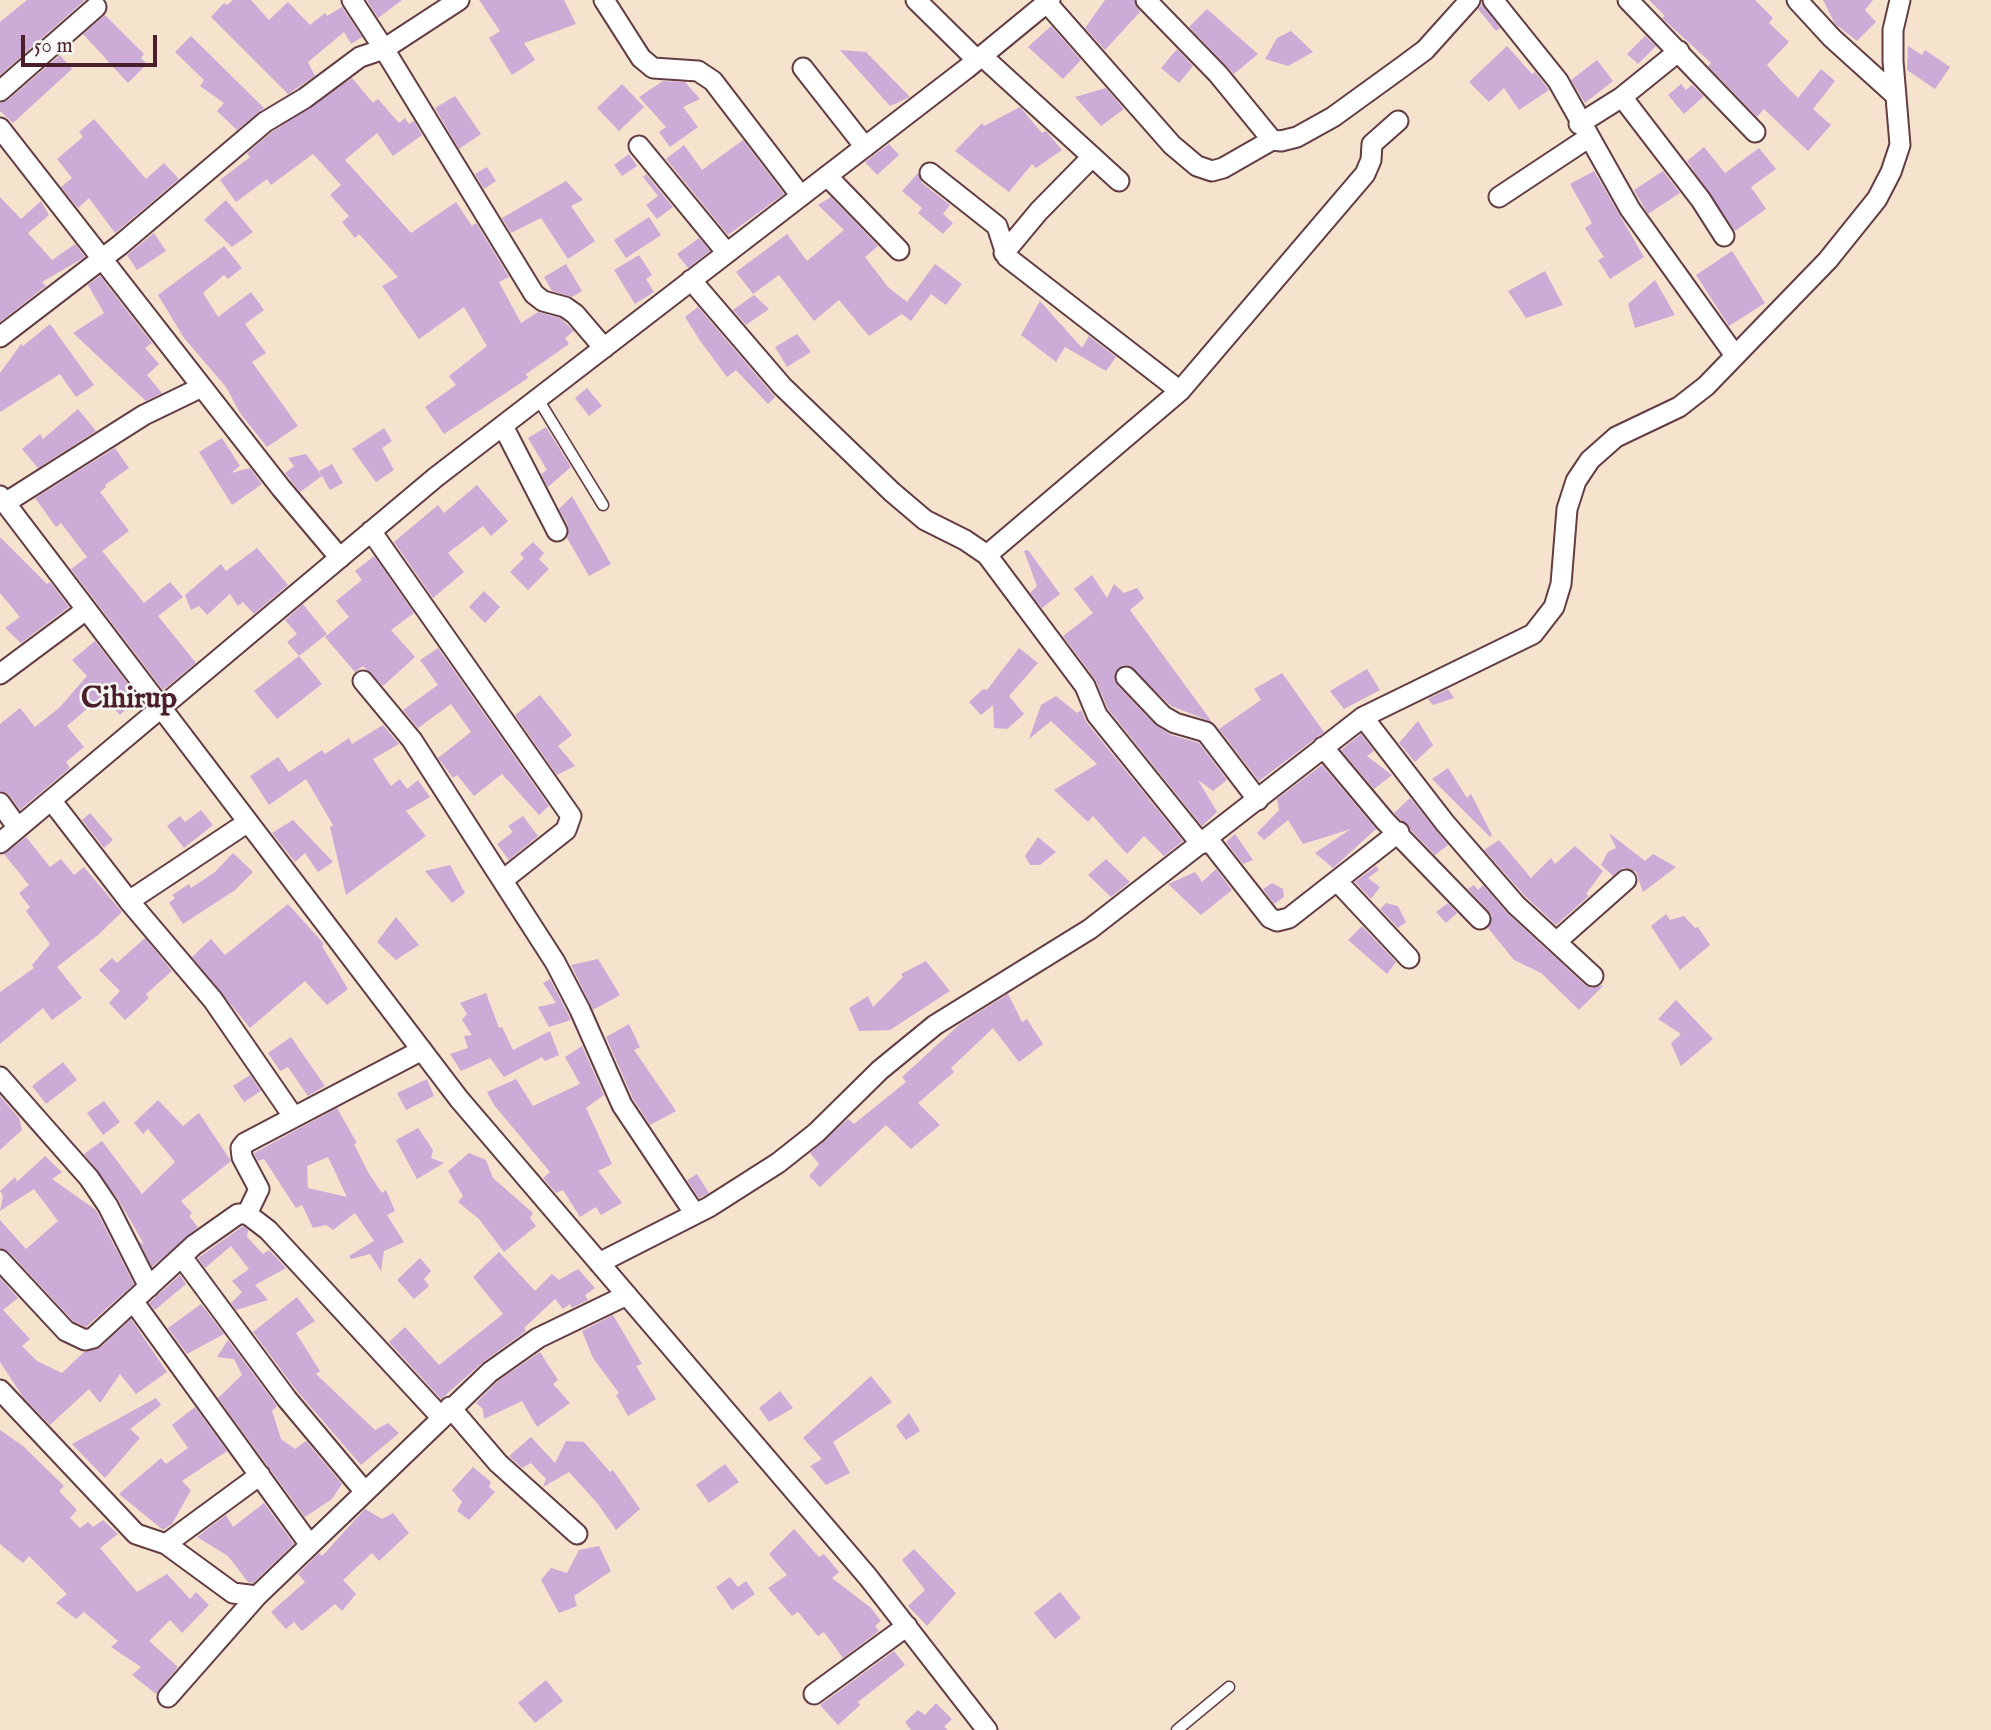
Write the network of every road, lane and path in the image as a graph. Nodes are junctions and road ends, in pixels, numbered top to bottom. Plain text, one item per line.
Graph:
1 (352, 0) edge
2 (459, 0) edge
3 (604, 0) edge
4 (916, 0) edge
5 (1146, 0) edge
6 (1470, 0) edge
7 (1493, 0) edge
8 (1628, 0) edge
9 (1797, 0) edge
10 (1900, 0) edge
11 (1048, 1) edge
12 (96, 7) dead end
13 (384, 49) junction
14 (1679, 51) junction
15 (980, 58) junction
16 (803, 68) dead end
17 (0, 91) edge
18 (1894, 94) junction
19 (1622, 97) junction
20 (1398, 121) dead end
21 (0, 128) edge
22 (1584, 131) junction
23 (1755, 132) dead end
24 (1272, 140) junction
25 (639, 146) dead end
26 (865, 147) junction
27 (1092, 157) junction
28 (930, 173) dead end
29 (827, 176) junction
30 (1119, 181) dead end
31 (801, 196) junction
32 (1499, 197) dead end
33 (1724, 236) dead end
34 (899, 250) dead end
35 (727, 253) junction
36 (1004, 253) junction
37 (102, 257) junction
38 (691, 280) junction
39 (0, 337) edge
40 (604, 348) junction
41 (1734, 354) junction
42 (202, 387) junction
43 (1180, 391) junction
44 (538, 399) junction
45 (503, 426) junction
46 (3, 500) edge
47 (603, 505) dead end
48 (372, 531) junction
49 (556, 531) dead end
50 (987, 555) junction
51 (340, 558) junction
52 (86, 610) junction
53 (0, 674) edge
54 (1126, 677) dead end
55 (363, 681) dead end
56 (160, 708) junction
57 (1363, 717) junction
58 (1323, 747) junction
59 (51, 800) junction
60 (1258, 800) junction
61 (0, 803) edge
62 (248, 822) junction
63 (18, 828) junction
64 (1399, 832) junction
65 (1204, 842) junction
66 (0, 843) edge
67 (503, 880) junction
68 (1626, 880) dead end
69 (1337, 881) junction
70 (130, 901) junction
71 (1480, 919) dead end
72 (1556, 942) junction
73 (1409, 958) dead end
74 (1593, 976) dead end
75 (422, 1050) junction
76 (0, 1077) edge
77 (293, 1116) junction
78 (247, 1214) junction
79 (695, 1214) junction
80 (182, 1257) junction
81 (0, 1260) edge
82 (600, 1263) junction
83 (149, 1287) junction
84 (627, 1294) junction
85 (134, 1301) junction
86 (0, 1390) edge
87 (445, 1412) junction
88 (260, 1475) junction
89 (365, 1492) junction
90 (577, 1534) dead end
91 (166, 1545) junction
92 (310, 1545) junction
93 (257, 1596) junction
94 (906, 1626) junction
95 (1229, 1687) dead end
96 (814, 1694) dead end
97 (168, 1697) dead end
98 (987, 1730) edge
99 (1177, 1730) edge

1 - 13 street
2 - 13 street
3 - 31 street
4 - 15 street
5 - 24 street
6 - 24 street
7 - 22 street
8 - 14 street
9 - 18 street
10 - 18 street
11 - 15 street
11 - 24 street
12 - 17 street
13 - 37 street
13 - 40 street
14 - 19 street
14 - 23 street
15 - 26 street
15 - 27 street
16 - 26 street
18 - 41 street
19 - 22 street
19 - 33 street
20 - 43 street
21 - 37 street
22 - 32 street
22 - 41 street
25 - 35 street
26 - 29 street
27 - 30 street
27 - 36 street
28 - 36 street
29 - 31 street
29 - 34 street
31 - 35 street
35 - 38 street
36 - 43 street
37 - 39 street
37 - 42 street
38 - 40 street
38 - 50 street
40 - 44 street
41 - 57 street
42 - 46 street
42 - 51 street
43 - 50 street
44 - 45 street
44 - 47 lane
45 - 48 street
45 - 49 street
46 - 52 street
48 - 51 street
48 - 67 street
50 - 65 street
51 - 56 street
52 - 53 street
52 - 56 street
54 - 60 street
55 - 67 street
56 - 59 street
56 - 62 street
57 - 58 street
57 - 72 street
58 - 60 street
58 - 64 street
59 - 63 street
59 - 70 street
60 - 65 street
61 - 63 street
62 - 70 street
62 - 75 street
63 - 66 street
64 - 69 street
64 - 71 street
65 - 69 street
65 - 79 street
67 - 79 street
68 - 72 street
69 - 73 street
70 - 77 street
72 - 74 street
75 - 77 street
75 - 82 street
76 - 83 street
77 - 78 street
78 - 80 street
78 - 87 street
79 - 82 street
80 - 83 street
80 - 89 street
81 - 85 street
82 - 84 street
83 - 85 street
84 - 87 street
84 - 94 street
85 - 88 street
86 - 91 street
87 - 89 street
87 - 90 street
88 - 91 street
88 - 92 street
89 - 92 street
91 - 93 street
92 - 93 street
93 - 97 street
94 - 96 street
94 - 98 street
95 - 99 lane

